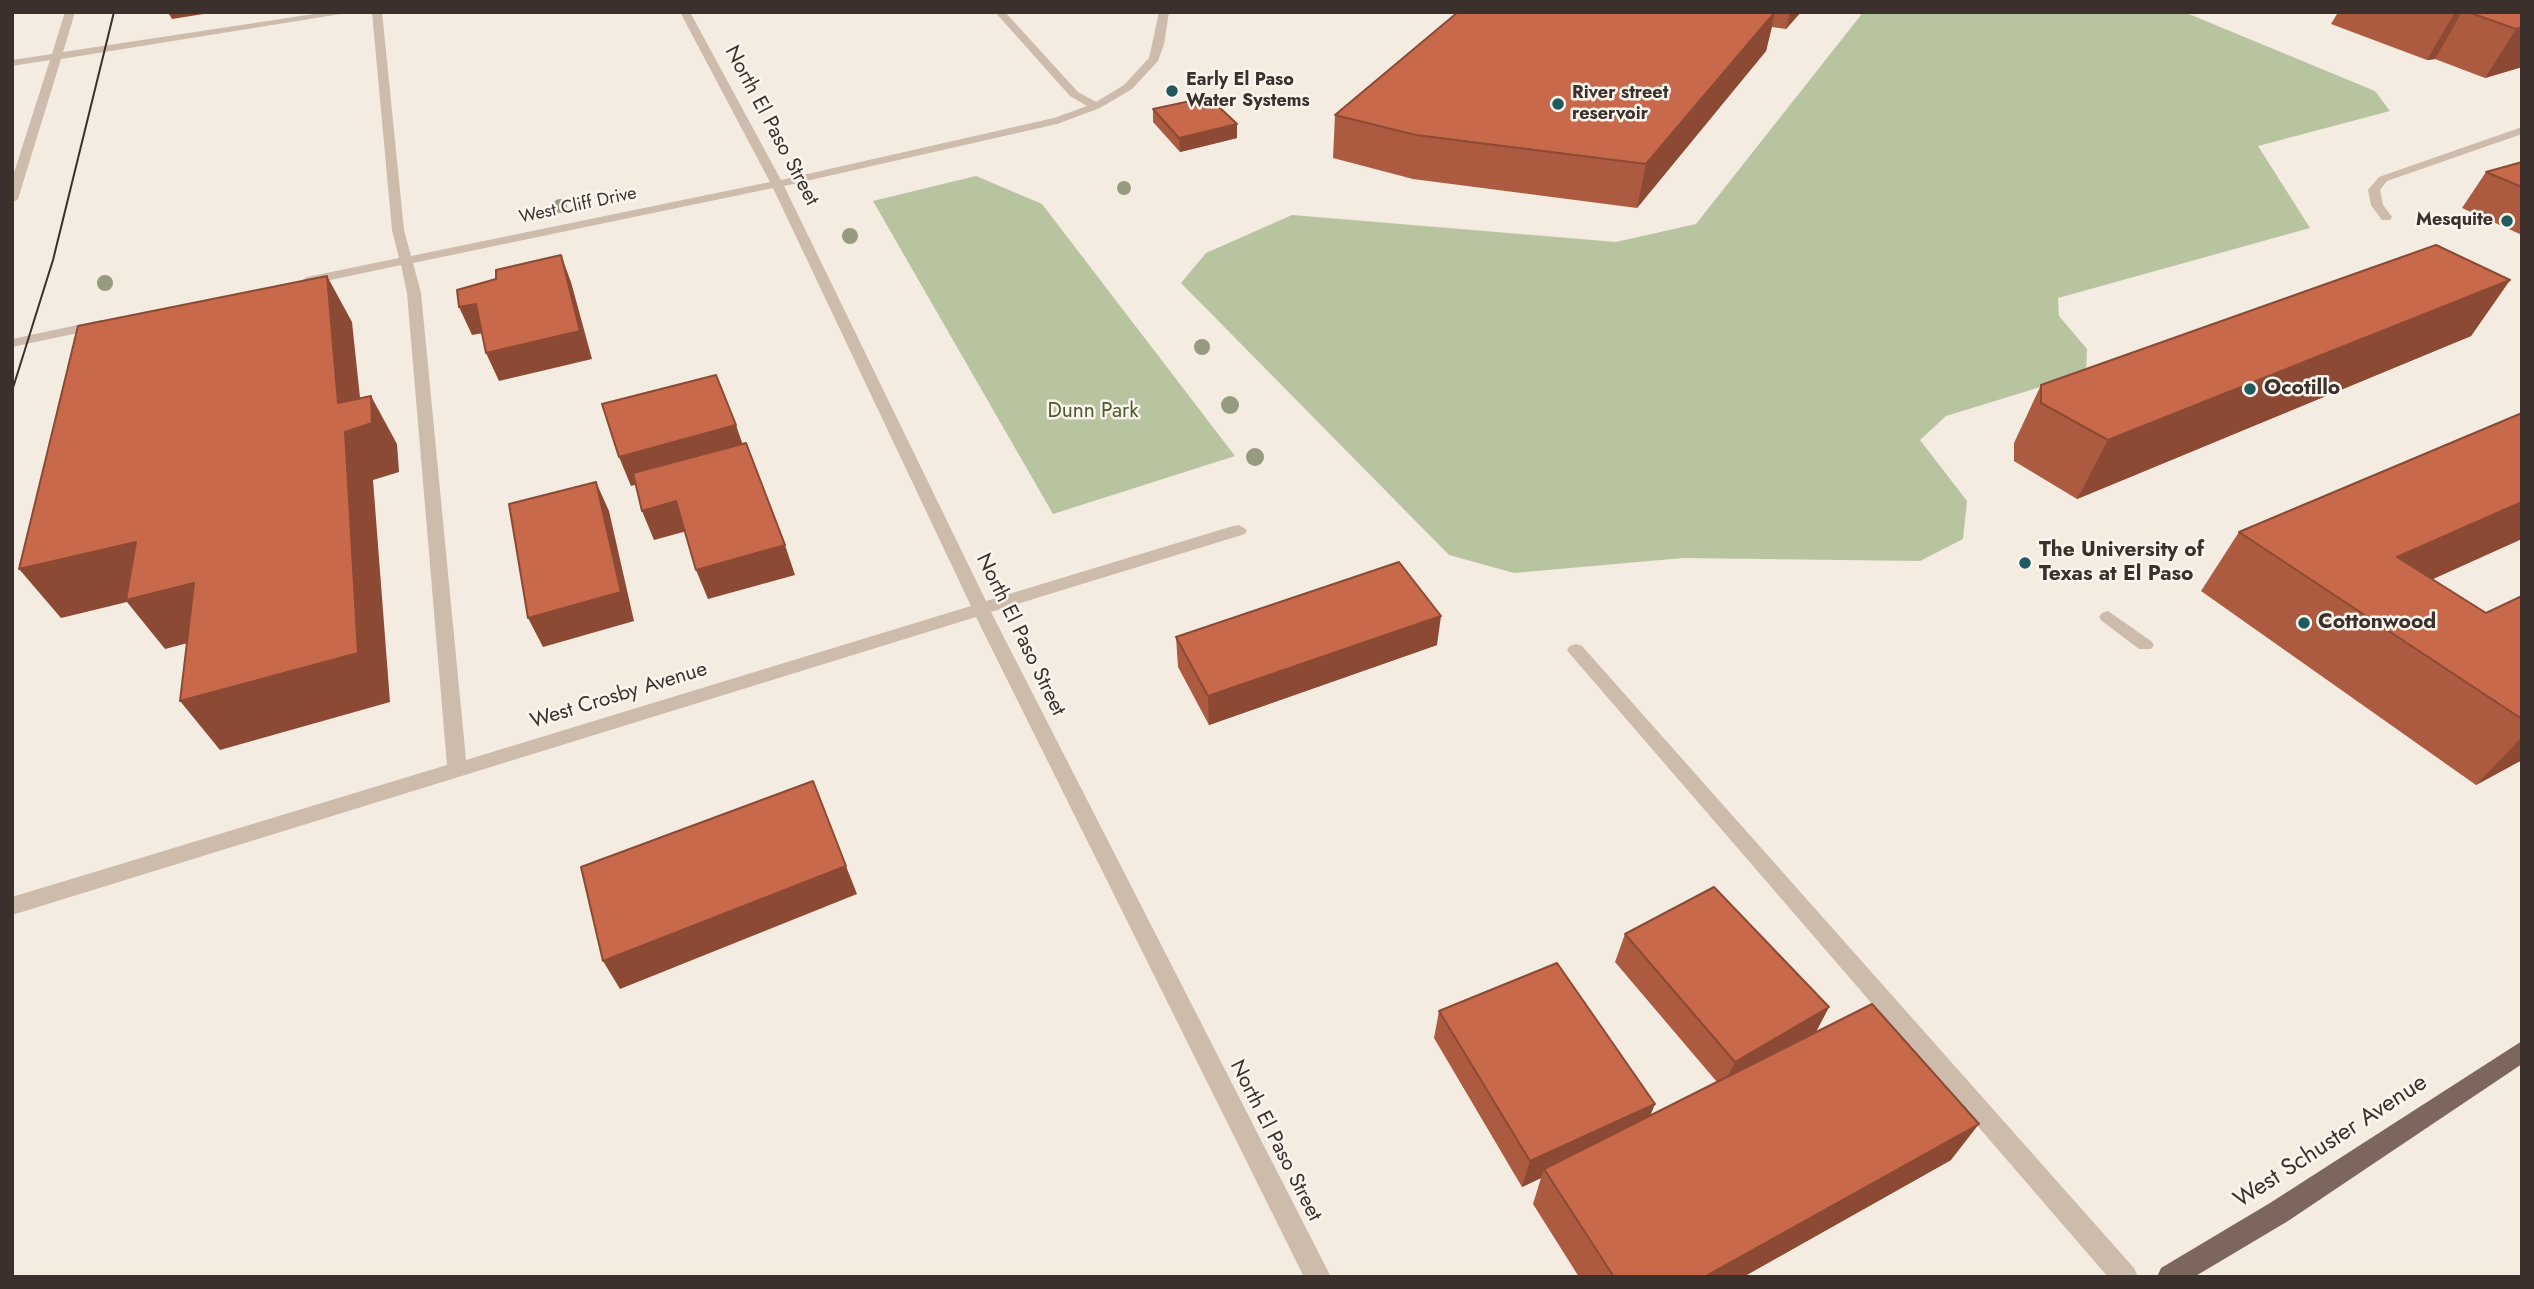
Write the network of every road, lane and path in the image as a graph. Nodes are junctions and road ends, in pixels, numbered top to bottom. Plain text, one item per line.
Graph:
1 (70, 12) edge
2 (348, 12) edge
3 (377, 12) edge
4 (685, 12) edge
5 (1000, 12) edge
6 (1164, 12) edge
7 (56, 57) junction
8 (12, 64) edge
9 (1096, 106) junction
10 (2522, 130) edge
11 (777, 184) junction
12 (12, 199) edge
13 (2386, 218) dead end
14 (406, 260) junction
15 (299, 282) edge
16 (113, 322) edge
17 (12, 343) edge
18 (1239, 530) dead end
19 (981, 609) junction
20 (2109, 617) dead end
21 (2145, 645) dead end
22 (1576, 650) dead end
23 (457, 769) junction
24 (12, 906) edge
25 (2522, 1051) edge
26 (1318, 1277) edge
27 (2125, 1277) edge
28 (2169, 1277) edge

1 - 7 street
2 - 7 street
3 - 14 street
4 - 11 street, North El Paso Street
5 - 9 street
6 - 9 street, West Cliff Drive
7 - 8 street
7 - 12 street
9 - 11 street, West Cliff Drive
10 - 13 street
11 - 14 street, West Cliff Drive
11 - 19 street, North El Paso Street
14 - 15 street, West Cliff Drive
14 - 23 street
16 - 17 street
18 - 19 street, West Crosby Avenue
19 - 23 street, West Crosby Avenue
19 - 26 street, North El Paso Street
20 - 21 street
22 - 27 street
23 - 24 street, West Crosby Avenue
25 - 28 main road, West Schuster Avenue

